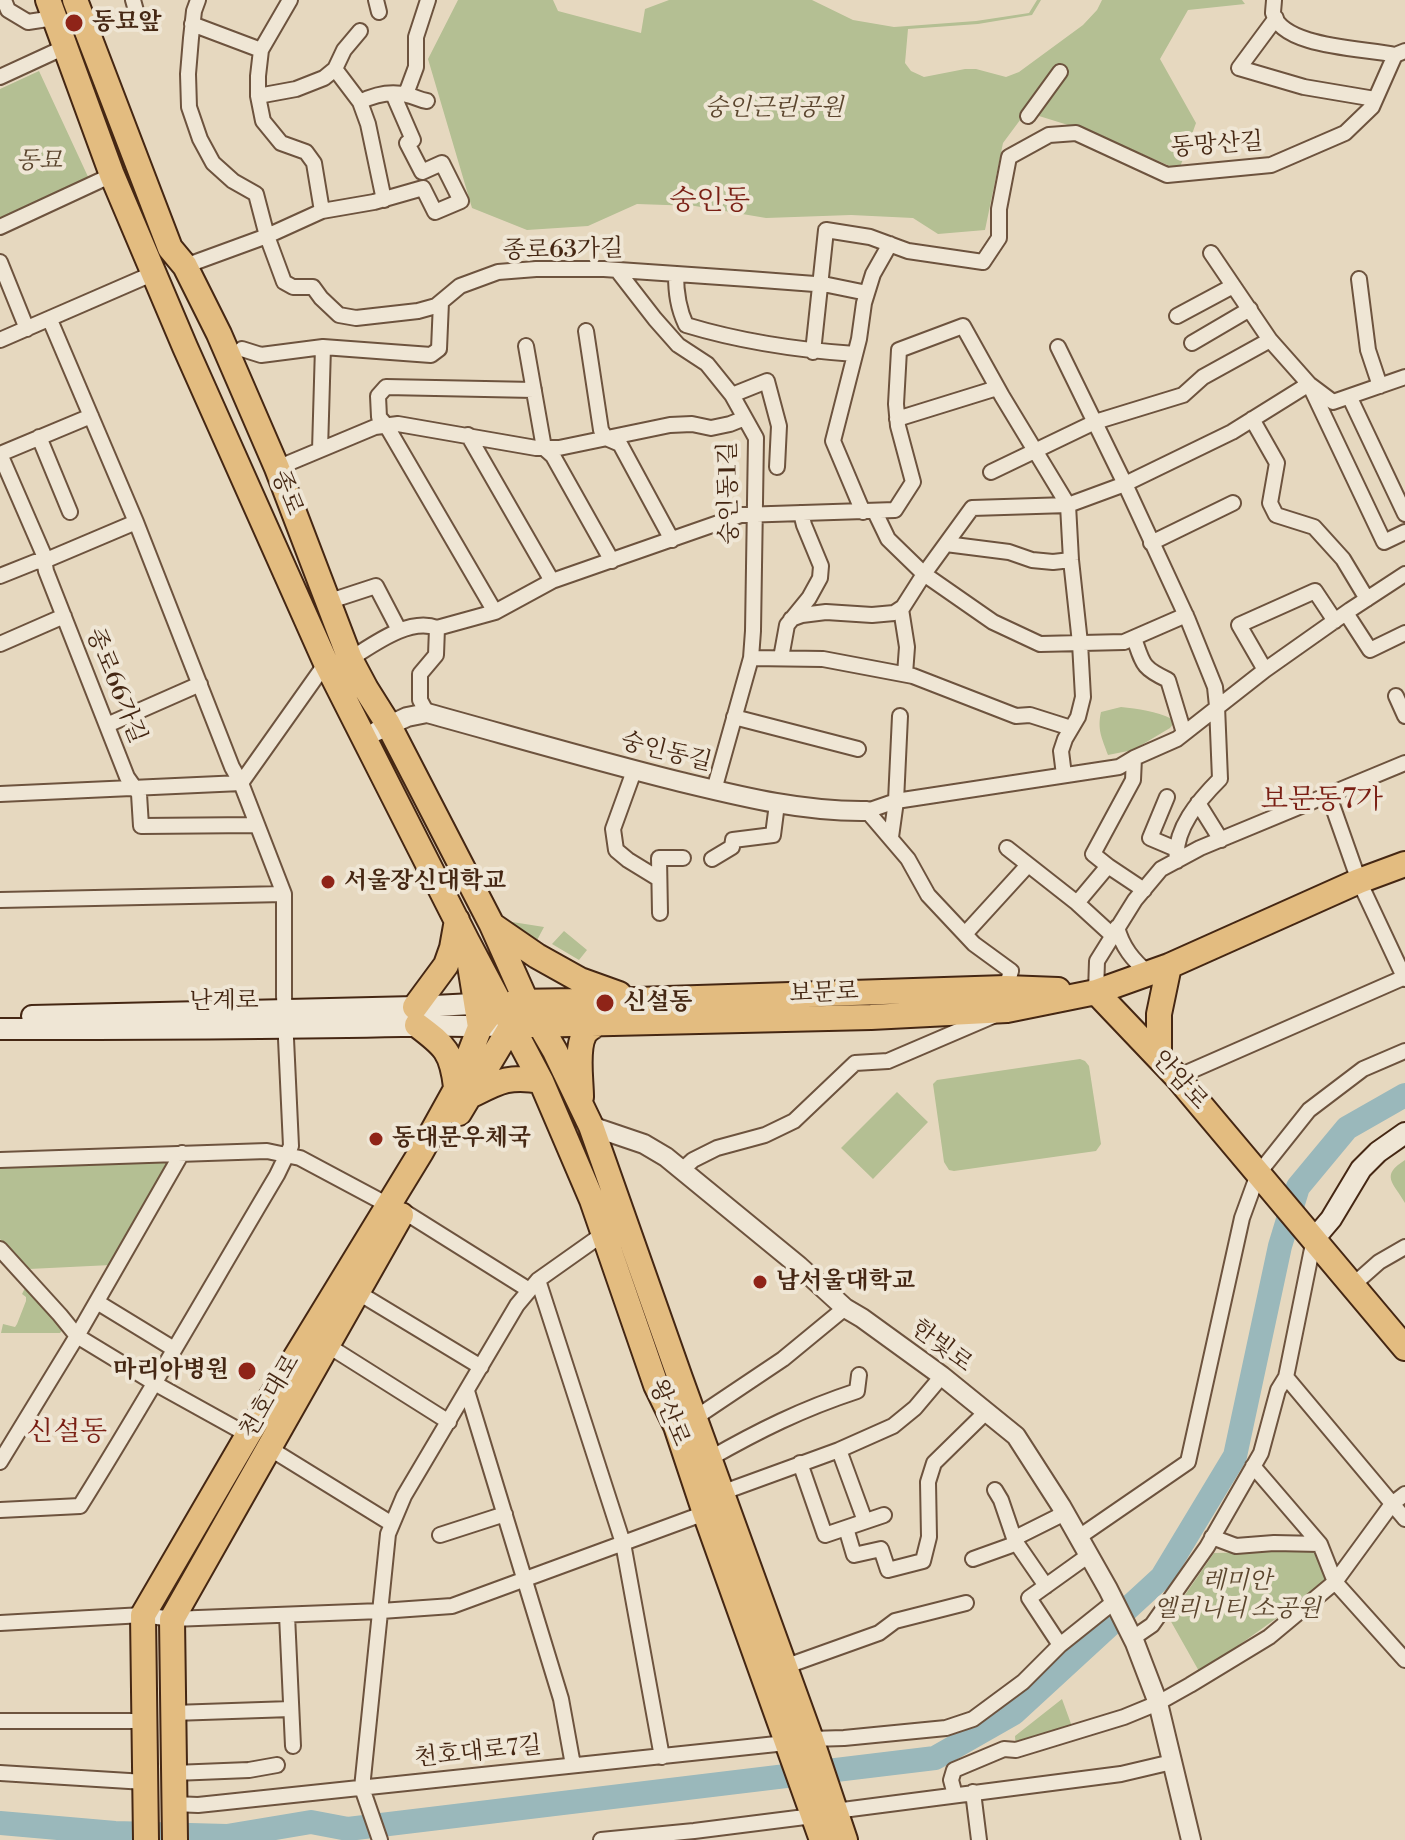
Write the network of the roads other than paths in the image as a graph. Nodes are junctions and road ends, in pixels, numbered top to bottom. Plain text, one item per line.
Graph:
1 (4, 0) edge
2 (75, 0) edge
3 (133, 0) edge
4 (198, 0) edge
5 (290, 0) edge
6 (428, 0) edge
7 (1274, 0) edge
8 (51, 9) edge
9 (138, 18) dead end
10 (1276, 18) junction
11 (192, 24) junction
12 (360, 31) dead end
13 (65, 47) junction
14 (261, 50) junction
15 (1400, 53) edge
16 (335, 69) junction
17 (1060, 72) dead end
18 (0, 77) edge
19 (400, 94) junction
20 (258, 96) junction
21 (1375, 99) junction
22 (427, 101) dead end
23 (360, 102) junction
24 (1028, 116) dead end
25 (112, 175) junction
26 (384, 200) junction
27 (322, 211) junction
28 (0, 227) edge
29 (267, 236) junction
30 (890, 244) junction
31 (1211, 253) dead end
32 (0, 262) edge
33 (185, 266) junction
34 (617, 270) junction
35 (153, 271) junction
36 (676, 274) junction
37 (1359, 279) dead end
38 (820, 285) junction
39 (1233, 286) junction
40 (867, 293) junction
41 (441, 302) junction
42 (1250, 309) junction
43 (1177, 316) dead end
44 (50, 320) junction
45 (27, 329) junction
46 (586, 331) dead end
47 (0, 340) edge
48 (1270, 340) junction
49 (1192, 343) dead end
50 (526, 346) dead end
51 (323, 347) junction
52 (1058, 347) dead end
53 (242, 349) dead end
54 (813, 352) junction
55 (855, 354) junction
56 (1405, 377) edge
57 (1309, 384) junction
58 (1380, 386) junction
59 (997, 388) junction
60 (534, 390) junction
61 (732, 395) junction
62 (1350, 398) junction
63 (91, 416) junction
64 (745, 418) junction
65 (897, 419) junction
66 (1252, 419) junction
67 (1095, 422) junction
68 (386, 425) junction
69 (468, 435) junction
70 (39, 437) junction
71 (606, 438) junction
72 (544, 448) junction
73 (1035, 449) junction
74 (320, 450) junction
75 (0, 454) edge
76 (777, 467) dead end
77 (277, 468) junction
78 (991, 472) dead end
79 (1125, 484) junction
80 (1233, 503) dead end
81 (1068, 505) junction
82 (70, 512) dead end
83 (869, 512) junction
84 (801, 513) junction
85 (754, 514) junction
86 (1405, 514) edge
87 (136, 522) junction
88 (1405, 532) edge
89 (672, 540) junction
90 (1151, 543) junction
91 (946, 544) junction
92 (1071, 560) junction
93 (44, 561) junction
94 (612, 561) junction
95 (924, 574) junction
96 (1405, 574) edge
97 (0, 576) edge
98 (552, 581) junction
99 (1367, 599) junction
100 (327, 602) junction
101 (901, 609) junction
102 (495, 612) junction
103 (1186, 615) junction
104 (64, 616) junction
105 (1340, 617) junction
106 (791, 619) junction
107 (437, 628) junction
108 (399, 630) junction
109 (1405, 633) edge
110 (1134, 638) junction
111 (1080, 643) junction
112 (0, 644) edge
113 (751, 658) junction
114 (781, 658) junction
115 (338, 661) junction
116 (1265, 670) junction
117 (905, 674) junction
118 (200, 684) junction
119 (1396, 696) dead end
120 (1217, 706) junction
121 (427, 713) junction
122 (900, 716) dead end
123 (1405, 716) edge
124 (734, 717) junction
125 (388, 724) junction
126 (107, 725) junction
127 (1071, 728) junction
128 (1184, 733) junction
129 (364, 738) junction
130 (858, 749) dead end
131 (1134, 758) junction
132 (1405, 763) edge
133 (634, 771) junction
134 (1064, 775) junction
135 (241, 783) junction
136 (134, 788) junction
137 (714, 790) junction
138 (0, 794) edge
139 (1329, 796) junction
140 (1167, 797) dead end
141 (896, 801) junction
142 (1198, 803) junction
143 (777, 804) junction
144 (867, 811) junction
145 (257, 825) junction
146 (891, 837) junction
147 (1221, 840) junction
148 (1007, 848) dead end
149 (1176, 855) junction
150 (683, 858) dead end
151 (712, 859) dead end
152 (1405, 864) edge
153 (1028, 865) junction
154 (1108, 866) junction
155 (659, 879) junction
156 (1359, 881) junction
157 (1144, 890) junction
158 (284, 894) junction
159 (0, 900) edge
160 (1077, 903) junction
161 (660, 913) dead end
162 (492, 925) junction
163 (462, 930) junction
164 (1114, 931) junction
165 (965, 934) junction
166 (1158, 970) junction
167 (1405, 978) edge
168 (1096, 992) junction
169 (1006, 999) junction
170 (636, 1000) junction
171 (526, 1001) junction
172 (485, 1011) junction
173 (600, 1011) junction
174 (0, 1016) edge
175 (416, 1016) junction
176 (285, 1018) junction
177 (512, 1025) junction
178 (0, 1029) edge
179 (545, 1034) junction
180 (1405, 1051) edge
181 (1159, 1058) junction
182 (1177, 1077) junction
183 (541, 1081) junction
184 (463, 1093) junction
185 (586, 1114) junction
186 (1405, 1133) edge
187 (182, 1153) junction
188 (287, 1154) junction
189 (0, 1160) edge
190 (682, 1170) junction
191 (1258, 1174) junction
192 (395, 1208) junction
193 (603, 1234) junction
194 (1314, 1239) junction
195 (1405, 1247) edge
196 (0, 1249) edge
197 (534, 1285) junction
198 (1353, 1285) junction
199 (357, 1292) junction
200 (97, 1302) junction
201 (845, 1308) junction
202 (77, 1336) junction
203 (327, 1345) junction
204 (1405, 1348) edge
205 (174, 1349) junction
206 (481, 1367) junction
207 (859, 1375) dead end
208 (942, 1376) junction
209 (1286, 1377) junction
210 (156, 1384) junction
211 (467, 1391) junction
212 (986, 1412) junction
213 (695, 1418) junction
214 (449, 1422) junction
215 (258, 1441) junction
216 (839, 1450) junction
217 (709, 1459) junction
218 (0, 1462) edge
219 (800, 1463) junction
220 (1253, 1466) junction
221 (995, 1490) dead end
222 (721, 1493) junction
223 (1405, 1494) edge
224 (1392, 1504) junction
225 (0, 1510) edge
226 (705, 1513) junction
227 (1065, 1513) junction
228 (505, 1514) junction
229 (884, 1515) dead end
230 (1405, 1519) edge
231 (865, 1521) junction
232 (392, 1524) junction
233 (846, 1528) junction
234 (440, 1535) dead end
235 (1079, 1537) junction
236 (1212, 1537) junction
237 (1015, 1541) junction
238 (623, 1543) junction
239 (1320, 1544) junction
240 (1089, 1555) junction
241 (973, 1559) dead end
242 (525, 1579) junction
243 (1335, 1582) junction
244 (1046, 1586) junction
245 (1115, 1601) junction
246 (966, 1603) dead end
247 (381, 1611) junction
248 (143, 1615) junction
249 (287, 1615) junction
250 (172, 1619) junction
251 (0, 1623) edge
252 (1133, 1638) junction
253 (1060, 1645) junction
254 (1405, 1660) edge
255 (784, 1667) junction
256 (1158, 1703) junction
257 (291, 1709) junction
258 (173, 1713) junction
259 (0, 1721) edge
260 (145, 1721) junction
261 (800, 1744) junction
262 (293, 1746) dead end
263 (662, 1757) junction
264 (1172, 1762) junction
265 (277, 1765) dead end
266 (573, 1765) junction
267 (0, 1773) edge
268 (174, 1773) junction
269 (363, 1791) junction
270 (973, 1792) junction
271 (146, 1793) junction
272 (955, 1795) junction
273 (174, 1805) junction
274 (822, 1806) junction
275 (696, 1836) edge
276 (146, 1840) edge
277 (175, 1840) edge
278 (380, 1840) edge
279 (601, 1840) edge
280 (822, 1840) edge
281 (845, 1840) edge
282 (979, 1840) edge
283 (1191, 1840) edge

1 - 8 street, 종로
2 - 33 main road, 종로
3 - 9 street
4 - 11 street
5 - 14 street
6 - 19 street
7 - 10 street
8 - 13 main road, 종로
10 - 15 street
10 - 21 street
11 - 14 street
11 - 29 street
12 - 16 street
13 - 18 street
13 - 25 main road, 종로
14 - 20 street
15 - 21 street, 동망산길
16 - 20 street
16 - 23 street
17 - 24 street
19 - 22 street
19 - 23 street
19 - 26 street
20 - 27 street
21 - 30 street, 동망산길
23 - 26 street
25 - 28 street
25 - 35 main road, 종로
26 - 27 street
27 - 29 street
29 - 33 street
29 - 41 street, 종로63가길
30 - 38 street
30 - 40 street
31 - 39 street
32 - 45 street
33 - 77 main road, 종로
34 - 36 street, 종로63가길
34 - 41 street, 종로63가길
34 - 61 street, 숭인동1길
35 - 44 street
35 - 115 main road, 종로
36 - 38 street, 종로63가길
36 - 54 street
37 - 58 street
38 - 40 street, 종로63가길
38 - 54 street
39 - 42 street
39 - 43 street
40 - 55 street
41 - 51 street
42 - 48 street
42 - 49 street
44 - 45 street
44 - 63 street
45 - 47 street
46 - 71 street
48 - 57 street
48 - 67 street
50 - 60 street
51 - 53 street
51 - 74 street
52 - 67 street
54 - 55 street
55 - 83 street
56 - 58 street
57 - 62 street
57 - 66 street
57 - 88 street
58 - 62 street
59 - 65 street
59 - 65 street
59 - 73 street
60 - 68 street
60 - 72 street
61 - 64 street, 숭인동1길
61 - 76 street
62 - 86 street
63 - 70 street
63 - 87 street
64 - 71 street
64 - 85 street, 숭인동1길
65 - 83 street
66 - 79 street
66 - 99 street
67 - 73 street
67 - 79 street
68 - 69 street
68 - 74 street
68 - 102 street
69 - 72 street
69 - 98 street
70 - 75 street
70 - 82 street
71 - 72 street
71 - 89 street
72 - 94 street
73 - 78 street
73 - 81 street
74 - 77 street
75 - 93 street, 종로66가길
77 - 100 main road, 종로
79 - 81 street
79 - 90 street
80 - 90 street
81 - 91 street
81 - 92 street
83 - 84 street
83 - 95 street
84 - 85 street
84 - 106 street
85 - 89 street
85 - 113 street, 숭인동1길
87 - 93 street
87 - 118 street
89 - 94 street
90 - 103 street
91 - 92 street
91 - 95 street
92 - 111 street
93 - 97 street
93 - 104 street, 종로66가길
94 - 98 street
95 - 101 street
95 - 111 street
96 - 99 street, 숭인동길
98 - 102 street
99 - 105 street, 숭인동길
100 - 108 street
100 - 115 main road, 종로
101 - 106 street
101 - 117 street
102 - 107 street
103 - 110 street
103 - 120 street
104 - 112 street
104 - 126 street, 종로66가길
105 - 109 street
105 - 116 street, 숭인동길
105 - 116 street
106 - 114 street
107 - 108 street
107 - 121 street
108 - 115 street
110 - 111 street
110 - 128 street
111 - 127 street
113 - 114 street
113 - 124 street, 숭인동1길
114 - 117 street
115 - 125 main road, 종로
115 - 129 main road, 종로
115 - 135 street
116 - 120 street, 숭인동길
117 - 127 street
118 - 126 street
118 - 135 street
119 - 123 street
120 - 128 street, 숭인동길
120 - 142 street
121 - 125 street
121 - 133 street, 숭인동길
122 - 141 street
124 - 130 street
124 - 137 street, 숭인동1길
125 - 129 street
125 - 162 main road, 종로
126 - 136 street, 종로66가길
127 - 134 street
128 - 131 street, 숭인동길
129 - 163 main road, 종로
131 - 134 street, 숭인동길
131 - 154 street
132 - 139 street
133 - 137 street, 숭인동길
133 - 155 street
134 - 141 street, 숭인동길
135 - 136 street
135 - 145 street
136 - 138 street
136 - 145 street, 종로66가길
137 - 143 street, 숭인동길
139 - 147 street
139 - 156 street
140 - 149 street
141 - 144 street, 숭인동길
141 - 146 street
142 - 147 street
142 - 149 street
143 - 144 street, 숭인동길
143 - 151 street
144 - 146 street
145 - 158 street
146 - 165 street
147 - 149 street
148 - 153 street
149 - 157 street
150 - 155 street
152 - 156 main road, 보문로
153 - 160 street
153 - 165 street
154 - 157 street
154 - 160 street
155 - 161 street
156 - 166 main road, 보문로
156 - 167 street
157 - 164 street
158 - 159 street
158 - 176 street
160 - 164 street
162 - 170 main road
162 - 171 main road, 종로
163 - 172 main road
163 - 172 main road, 종로
163 - 175 main road
164 - 166 street
164 - 168 street
165 - 169 street
166 - 168 main road, 보문로
166 - 181 main road
167 - 182 street
168 - 169 main road, 보문로
168 - 181 main road, 안암로
169 - 170 main road, 보문로
169 - 173 main road, 보문로
169 - 190 street
170 - 173 main road, 보문로
171 - 172 main road, 보문로
171 - 173 main road, 보문로
171 - 177 main road
171 - 179 main road, 왕산로
172 - 175 main road, 난계로
172 - 175 main road, 난계로
172 - 177 main road, 종로
172 - 184 main road
173 - 179 main road, 보문로
173 - 185 main road
174 - 176 main road, 난계로
175 - 176 main road, 난계로
175 - 184 main road
176 - 178 main road, 난계로
176 - 188 street
177 - 179 main road, 보문로
177 - 183 main road, 왕산로
177 - 184 main road
179 - 185 main road, 왕산로
180 - 191 street
181 - 182 main road, 안암로
182 - 191 main road, 안암로
183 - 184 main road
183 - 193 main road, 왕산로
184 - 192 main road, 천호대로
185 - 190 street, 한빛로
185 - 213 main road, 왕산로
186 - 194 main road
187 - 188 street
187 - 189 street
187 - 200 street
188 - 192 street
188 - 205 street
190 - 201 street, 한빛로
191 - 194 main road, 안암로
191 - 235 street
192 - 197 street
192 - 199 main road, 천호대로
192 - 215 main road, 천호대로
193 - 197 street
193 - 226 main road, 왕산로
194 - 198 main road
194 - 209 street
195 - 198 street
196 - 202 street
197 - 206 street
197 - 238 street
198 - 204 main road
199 - 203 main road, 천호대로
199 - 206 street
200 - 202 street
200 - 205 street
201 - 208 street, 한빛로
201 - 213 street, 왕산로
202 - 210 street
202 - 218 street
203 - 214 street, 천호대로
203 - 215 main road, 천호대로
205 - 210 street
206 - 211 street
207 - 217 street, 왕산로
208 - 212 street, 한빛로
208 - 216 street
209 - 220 street
209 - 224 street
210 - 215 street
210 - 225 street
211 - 214 street
211 - 228 street
212 - 227 street, 한빛로
212 - 233 street
213 - 217 main road, 왕산로
214 - 232 street
215 - 232 street, 천호대로
215 - 248 main road, 천호대로
215 - 250 main road, 천호대로
216 - 219 street
216 - 231 street
217 - 222 main road, 왕산로
219 - 222 street
219 - 233 street
220 - 236 street
220 - 239 street
221 - 237 street
222 - 255 main road, 왕산로
223 - 224 street
224 - 230 street
224 - 243 street
226 - 238 street
226 - 261 main road, 왕산로
227 - 235 street, 한빛로
227 - 237 street
228 - 234 street
228 - 242 street
229 - 231 street
231 - 233 street
232 - 247 street
235 - 240 street, 한빛로
236 - 239 street
236 - 252 street
237 - 241 street
237 - 244 street
238 - 242 street
238 - 263 street
239 - 243 street
240 - 244 street
240 - 245 street, 한빛로
242 - 247 street
242 - 266 street
243 - 254 street
243 - 256 street
244 - 253 street
245 - 252 street, 한빛로
245 - 253 street, 천호대로7길
246 - 255 street
247 - 249 street
247 - 269 street
248 - 250 street
248 - 251 street
248 - 260 main road
249 - 250 street
249 - 257 street
250 - 258 main road
252 - 256 street, 한빛로
253 - 261 street, 천호대로7길
255 - 261 main road, 왕산로
256 - 264 street, 한빛로
256 - 272 street
257 - 258 street
257 - 262 street
258 - 268 main road
259 - 260 street
260 - 271 main road
261 - 263 street, 천호대로7길
261 - 274 main road
263 - 266 street, 천호대로7길
264 - 270 street
264 - 283 street, 한빛로
265 - 268 street
266 - 269 street, 천호대로7길
267 - 271 street
268 - 273 main road
269 - 273 street, 천호대로7길
269 - 278 street
270 - 272 street
270 - 282 street
271 - 276 main road
272 - 274 street
273 - 277 main road
274 - 275 street
274 - 280 main road
274 - 281 main road
275 - 279 street

